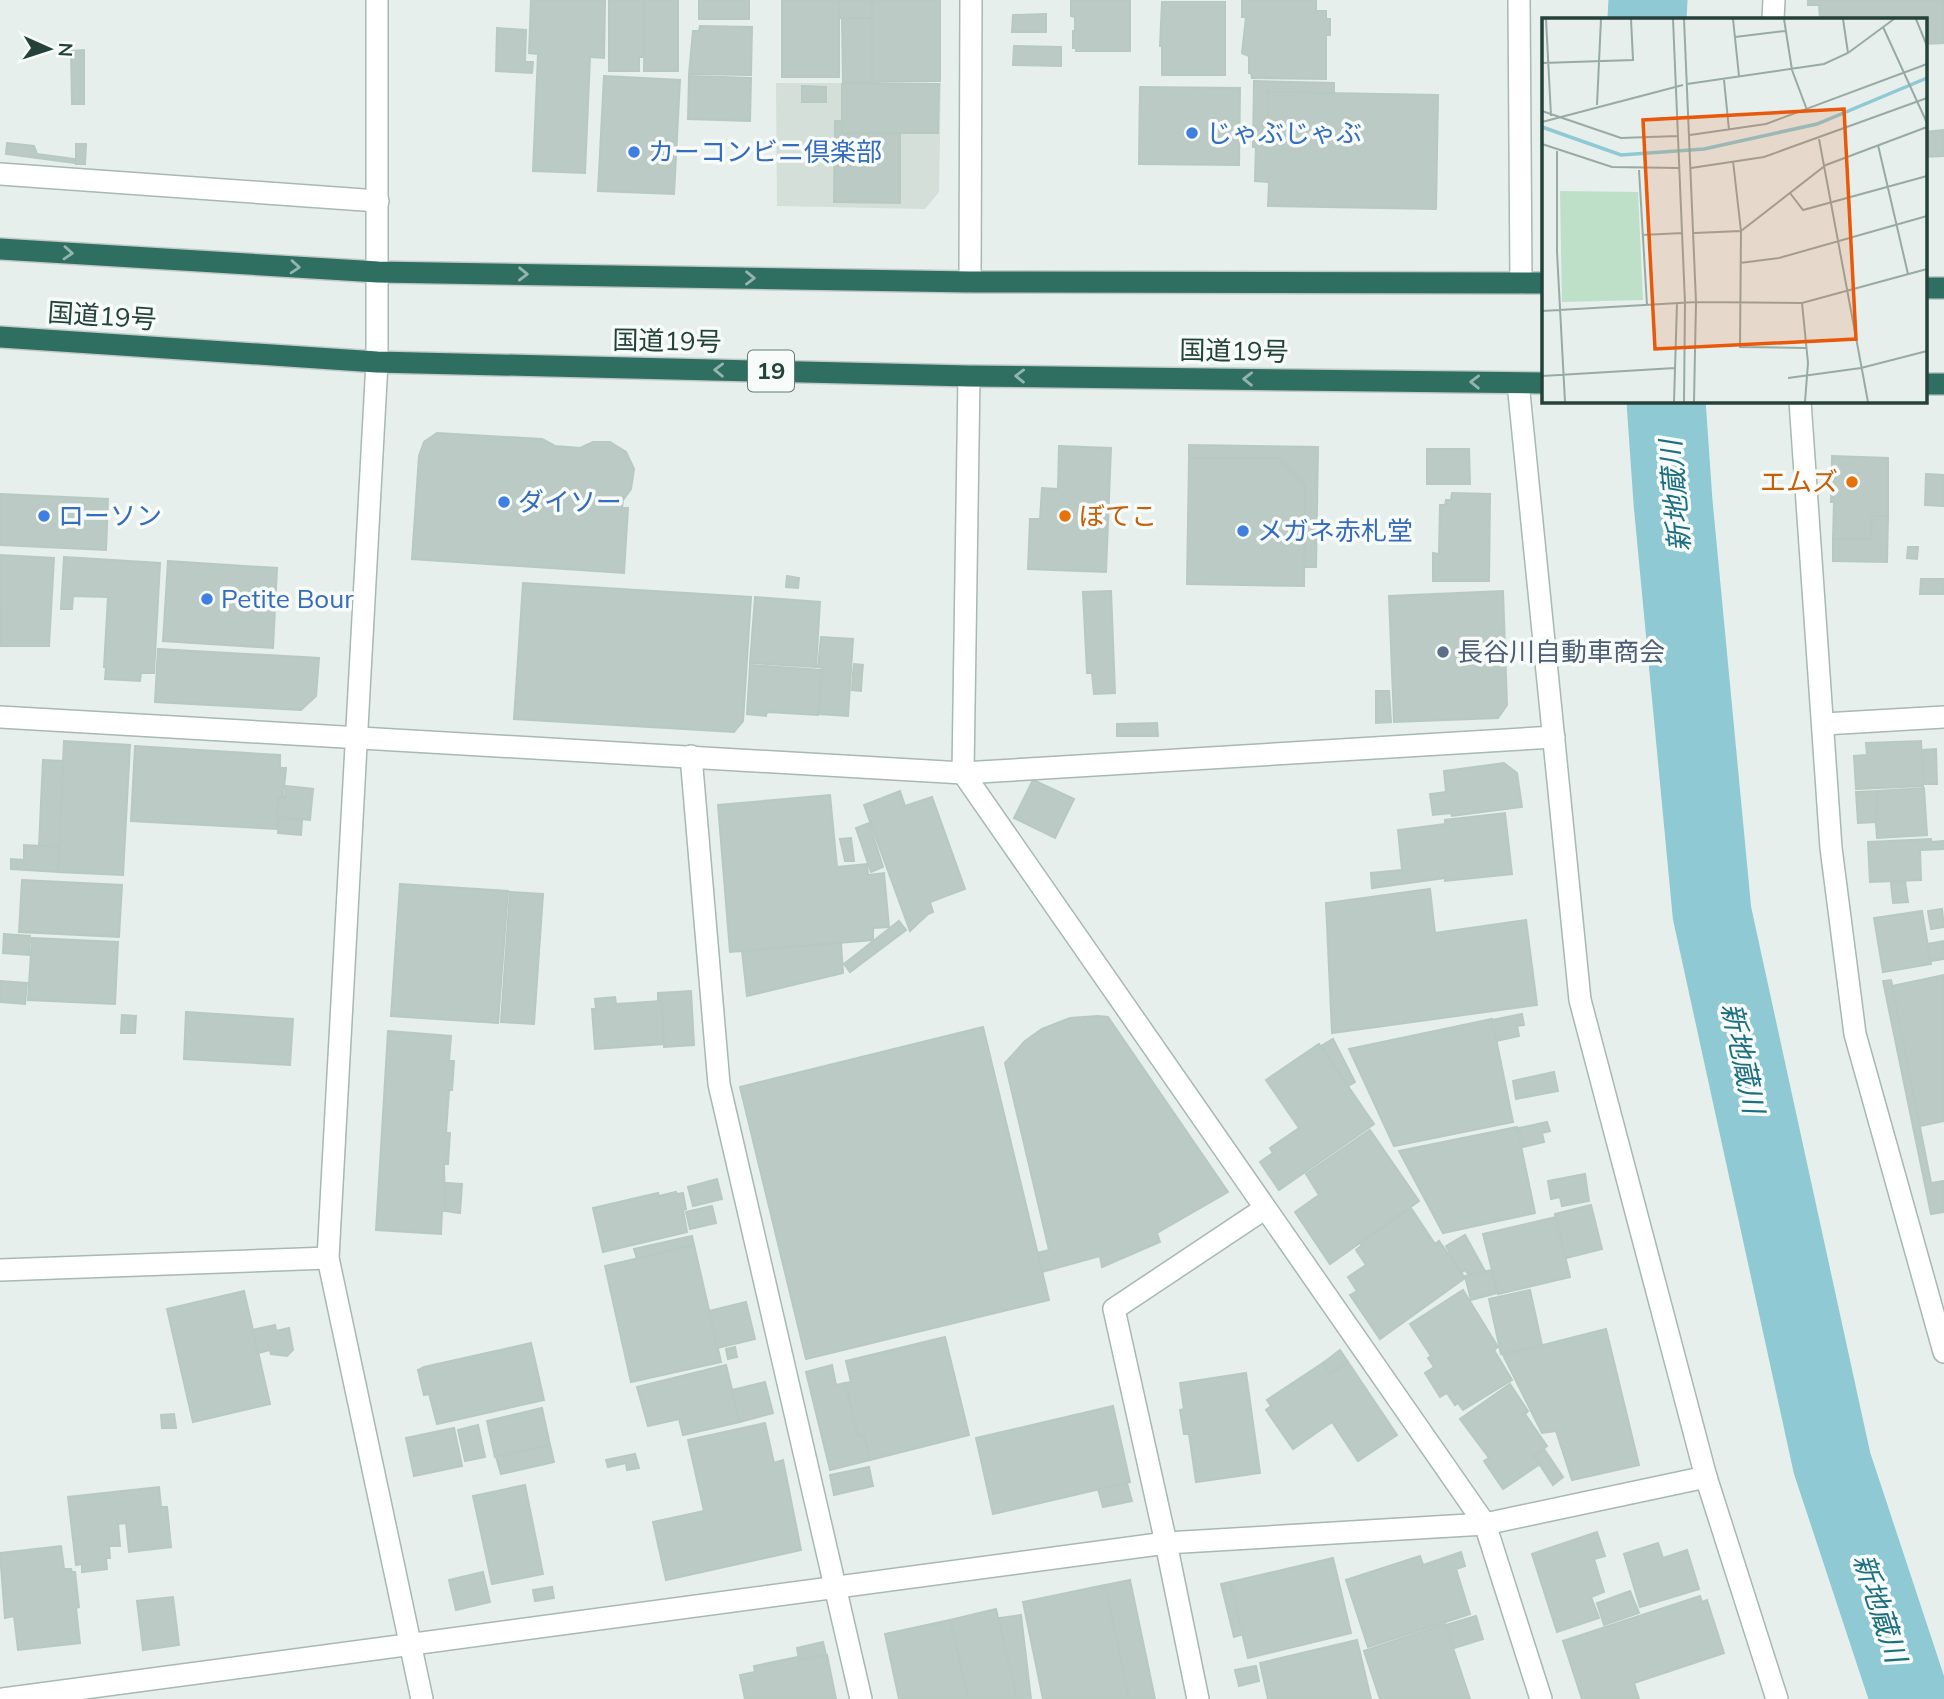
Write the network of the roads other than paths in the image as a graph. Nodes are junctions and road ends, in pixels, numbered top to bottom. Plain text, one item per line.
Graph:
1 (377, 0) edge
2 (971, 0) edge
3 (1519, 0) edge
4 (1774, 0) edge
5 (1773, 18) edge
6 (0, 174) edge
7 (377, 201) junction
8 (0, 249) edge
9 (378, 272) junction
10 (970, 282) junction
11 (1521, 283) junction
12 (1542, 283) edge
13 (1926, 288) edge
14 (1944, 288) edge
15 (0, 337) edge
16 (377, 362) junction
17 (969, 376) junction
18 (1518, 383) junction
19 (1542, 383) edge
20 (1926, 384) edge
21 (1944, 384) edge
22 (1800, 402) edge
23 (0, 717) edge
24 (1944, 717) edge
25 (1824, 724) junction
26 (358, 736) junction
27 (1553, 737) junction
28 (691, 756) junction
29 (963, 773) junction
30 (1264, 1209) junction
31 (328, 1258) junction
32 (0, 1270) edge
33 (1944, 1352) edge
34 (1706, 1477) junction
35 (1485, 1524) junction
36 (1166, 1544) junction
37 (836, 1589) junction
38 (411, 1645) junction
39 (3, 1699) edge
40 (422, 1699) edge
41 (861, 1699) edge
42 (1198, 1699) edge
43 (1541, 1699) edge
44 (1777, 1699) edge

1 - 7 street
2 - 10 street
3 - 11 street
4 - 5 street
6 - 7 street
7 - 9 street
8 -> 9 highway
9 -> 10 highway
9 - 16 street
10 - 11 highway
11 - 12 highway
13 - 14 highway
15 - 16 highway, 国道19号 / 19
17 -> 16 highway, 国道19号 / 19
16 - 26 street
18 -> 17 highway, 国道19号 / 19
17 - 29 street
18 - 19 highway, 国道19号 / 19
18 - 27 street
20 - 21 highway
22 - 25 street
23 - 26 street
24 - 25 street
25 - 33 street
26 - 28 street
26 - 31 street
27 - 29 street
27 - 34 street
28 - 29 street
28 - 37 street
29 - 30 street
30 - 35 street
30 - 36 street
31 - 32 street
31 - 38 street
34 - 35 street
34 - 44 street
35 - 36 street
35 - 43 street
36 - 37 street
36 - 42 street
37 - 38 street
37 - 41 street
38 - 39 street
38 - 40 street

